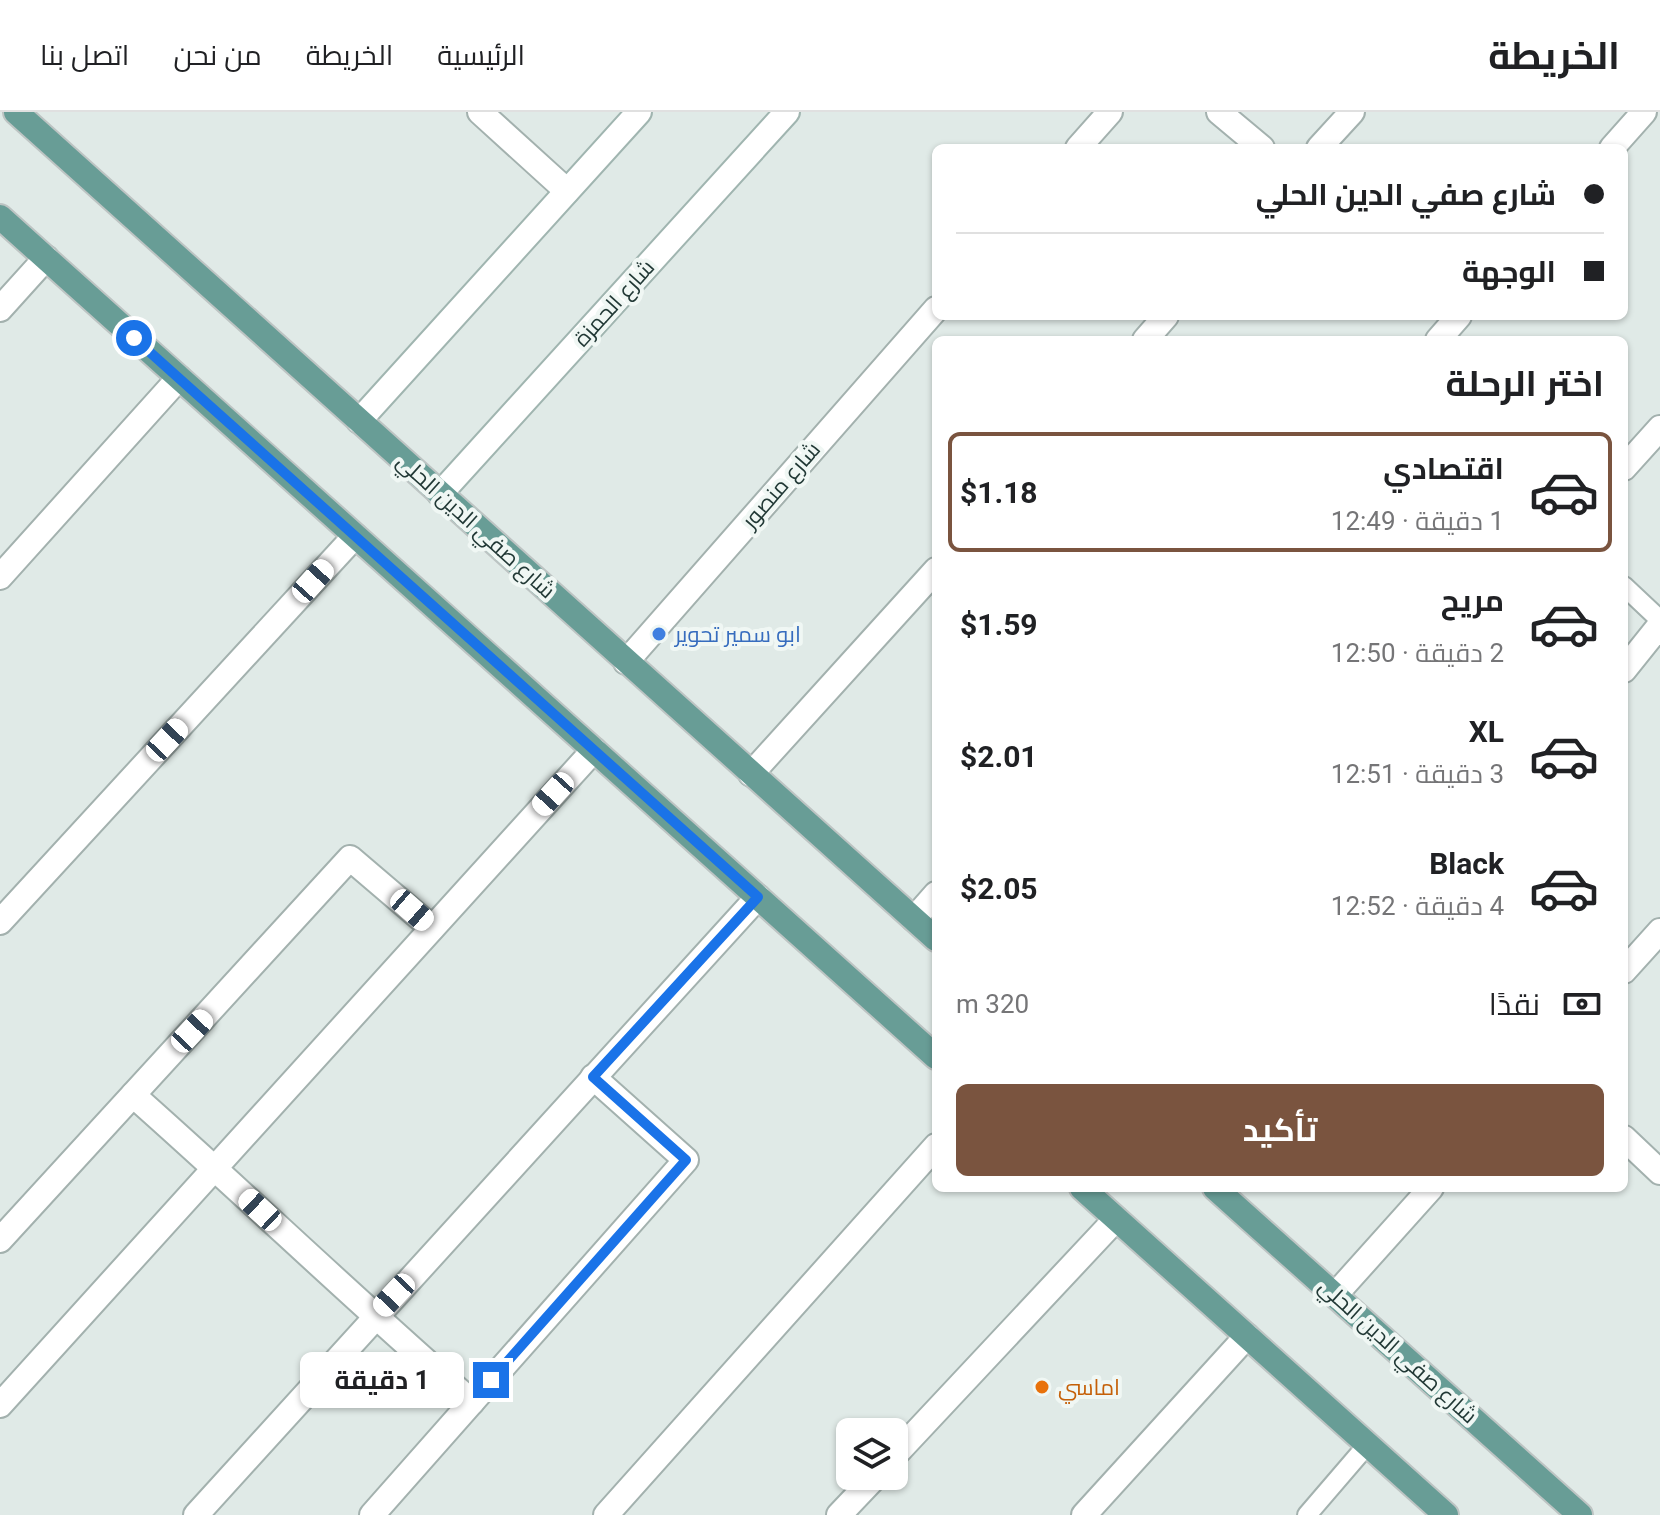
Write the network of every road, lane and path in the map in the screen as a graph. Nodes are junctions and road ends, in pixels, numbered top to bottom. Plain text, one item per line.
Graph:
1 (16, 112) edge
2 (480, 112) edge
3 (639, 112) edge
4 (787, 112) edge
5 (1110, 112) edge
6 (1219, 112) edge
7 (1352, 112) edge
8 (1644, 112) edge
9 (1082, 144) edge
10 (1257, 144) edge
11 (1323, 144) edge
12 (1616, 144) edge
13 (567, 191) junction
14 (0, 217) edge
15 (46, 258) junction
16 (0, 309) edge
17 (932, 314) edge
18 (1162, 320) edge
19 (1456, 320) edge
20 (1148, 336) edge
21 (1442, 336) edge
22 (179, 378) junction
23 (359, 421) junction
24 (1656, 439) edge
25 (1628, 464) edge
26 (440, 494) junction
27 (355, 536) junction
28 (932, 574) edge
29 (0, 577) edge
30 (1628, 590) edge
31 (1660, 622) edge
32 (626, 662) junction
33 (1628, 665) edge
34 (594, 750) junction
35 (751, 774) junction
36 (758, 897) junction
37 (932, 899) edge
38 (914, 919) junction
39 (0, 922) edge
40 (432, 928) junction
41 (1660, 931) edge
42 (932, 935) edge
43 (1628, 967) edge
44 (932, 1053) edge
45 (593, 1077) junction
46 (133, 1095) junction
47 (1628, 1142) edge
48 (932, 1150) edge
49 (215, 1168) junction
50 (1660, 1172) edge
51 (1086, 1192) edge
52 (1219, 1192) edge
53 (1427, 1192) edge
54 (1116, 1219) junction
55 (0, 1240) edge
56 (1335, 1295) junction
57 (374, 1316) junction
58 (1247, 1336) junction
59 (472, 1402) junction
60 (0, 1405) edge
61 (908, 1441) edge
62 (1368, 1444) junction
63 (863, 1490) edge
64 (196, 1515) edge
65 (372, 1515) edge
66 (606, 1515) edge
67 (839, 1515) edge
68 (1084, 1515) edge
69 (1307, 1515) edge
70 (1446, 1515) edge
71 (1580, 1515) edge

1 - 23 main road, شارع صفي الدين الحلي
2 - 13 street
3 - 13 street
4 - 26 street, شارع الحمزة
5 - 9 street
6 - 10 street
7 - 11 street
8 - 12 street
13 - 23 street
14 - 15 main road
15 - 16 street
15 - 22 main road
17 - 32 street, شارع منصور
18 - 20 street
19 - 21 street
22 - 27 main road
22 - 29 street
23 - 26 main road, شارع صفي الدين الحلي
24 - 25 street
26 - 32 main road, شارع صفي الدين الحلي
27 - 34 main road
27 - 39 street
28 - 35 street
30 - 31 lane
31 - 33 street
32 - 35 main road, شارع صفي الدين الحلي
34 - 36 main road
34 - 40 street
35 - 38 main road, شارع صفي الدين الحلي
36 - 44 main road
36 - 45 street
37 - 38 street
38 - 42 main road, شارع صفي الدين الحلي
40 - 46 street
40 - 49 street
41 - 43 street
45 - 57 street
45 - 59 street
46 - 49 street
46 - 55 street
47 - 50 street
48 - 66 street
49 - 57 street
49 - 60 street
51 - 54 main road
52 - 56 main road, شارع صفي الدين الحلي
53 - 56 street
54 - 58 main road
54 - 61 street
56 - 71 main road, شارع صفي الدين الحلي
57 - 59 street
57 - 64 street
58 - 62 main road
58 - 68 street
59 - 65 street
62 - 69 lane
62 - 70 main road
63 - 67 street

